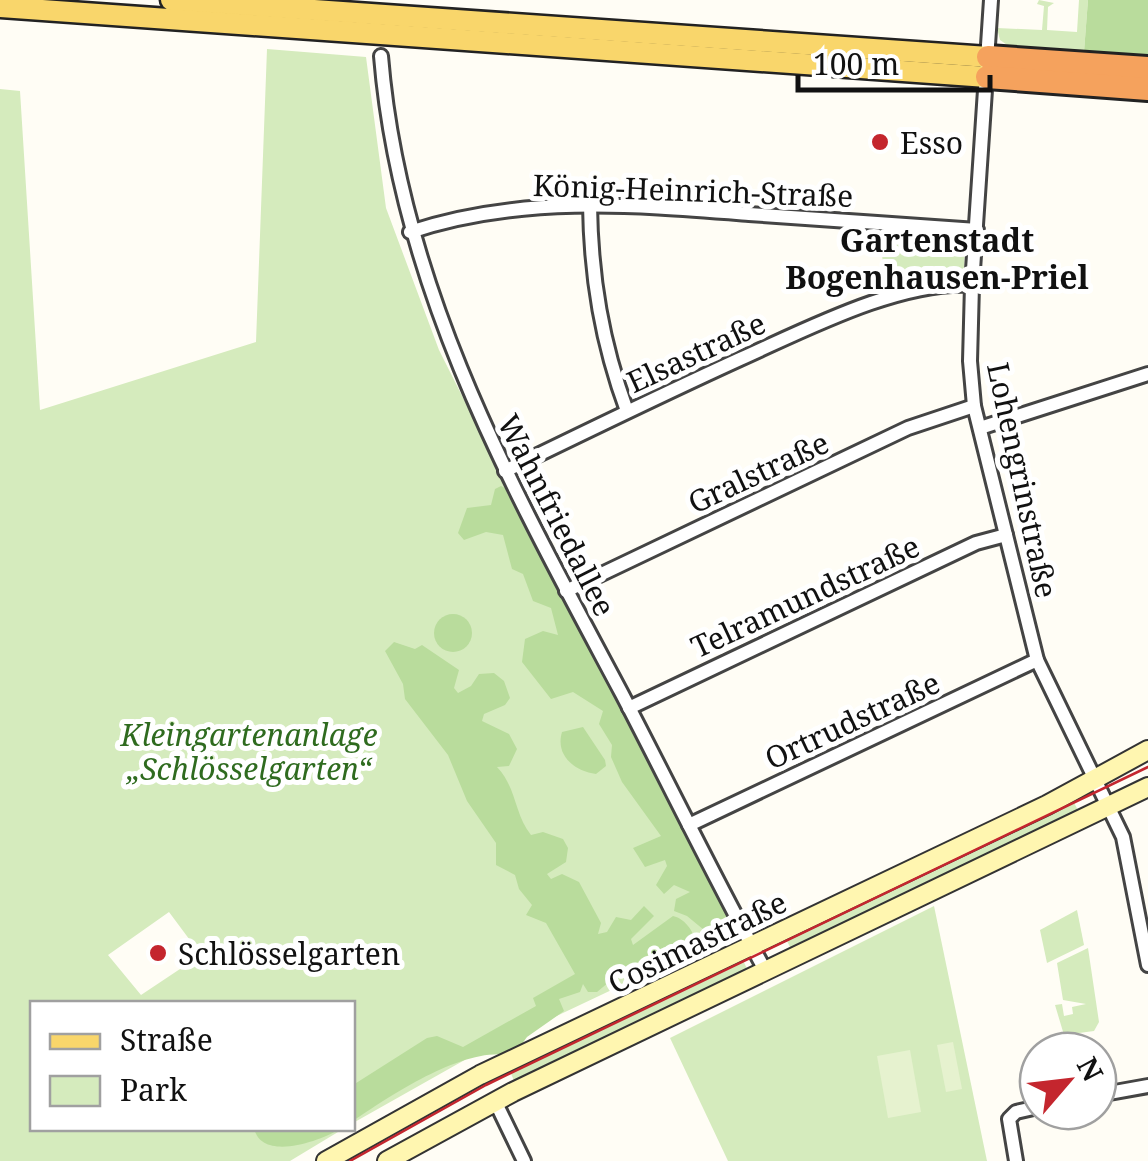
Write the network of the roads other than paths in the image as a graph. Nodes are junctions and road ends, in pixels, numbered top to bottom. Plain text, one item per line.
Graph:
1 (171, 0) edge
2 (991, 0) edge
3 (0, 7) edge
4 (381, 8) edge
5 (380, 46) junction
6 (988, 67) junction
7 (1148, 68) edge
8 (1148, 89) edge
9 (590, 206) junction
10 (977, 230) junction
11 (410, 232) junction
12 (972, 285) junction
13 (1148, 374) edge
14 (974, 406) junction
15 (627, 411) junction
16 (980, 428) junction
17 (506, 471) junction
18 (1006, 534) junction
19 (566, 591) junction
20 (1037, 660) junction
21 (628, 708) junction
22 (1148, 750) edge
23 (1094, 777) junction
24 (1148, 787) edge
25 (1109, 808) junction
26 (689, 825) junction
27 (752, 946) junction
28 (1148, 965) edge
29 (765, 970) junction
30 (480, 1075) junction
31 (1148, 1086) edge
32 (1118, 1091) edge
33 (494, 1101) junction
34 (1018, 1115) edge
35 (326, 1161) edge
36 (387, 1161) edge
37 (524, 1161) edge
38 (1016, 1161) edge

1 - 4 main road
2 - 6 street, Lohengrinstraße
3 - 5 main road
4 - 5 street, Wahnfriedallee
4 - 6 main road
5 - 6 main road
5 - 11 street, Wahnfriedallee
6 - 7 highway
6 - 8 highway
6 - 10 street, Lohengrinstraße
9 - 10 street, König-Heinrich-Straße
9 - 11 street, König-Heinrich-Straße
9 - 15 street
10 - 12 street, Lohengrinstraße
11 - 17 street, Wahnfriedallee
12 - 14 street, Lohengrinstraße
12 - 15 street, Elsastraße
13 - 16 street
14 - 16 street, Lohengrinstraße
14 - 19 street, Gralstraße
15 - 17 street, Elsastraße
16 - 18 street, Lohengrinstraße
17 - 19 street, Wahnfriedallee
18 - 20 street, Lohengrinstraße
18 - 21 street, Telramundstraße
19 - 21 street, Wahnfriedallee
20 - 23 street, Lohengrinstraße
20 - 26 street, Ortrudstraße
21 - 26 street, Wahnfriedallee
22 - 23 main road, Cosimastraße
23 - 25 street
23 - 27 main road, Cosimastraße
24 - 25 main road, Cosimastraße
25 - 28 street
25 - 29 main road, Cosimastraße
26 - 27 street, Wahnfriedallee
27 - 29 street, Wahnfriedallee
27 - 30 main road, Cosimastraße
29 - 33 main road, Cosimastraße
30 - 33 main road
30 - 35 main road, Cosimastraße
31 - 32 street
33 - 36 main road, Cosimastraße
33 - 37 street
34 - 38 street

